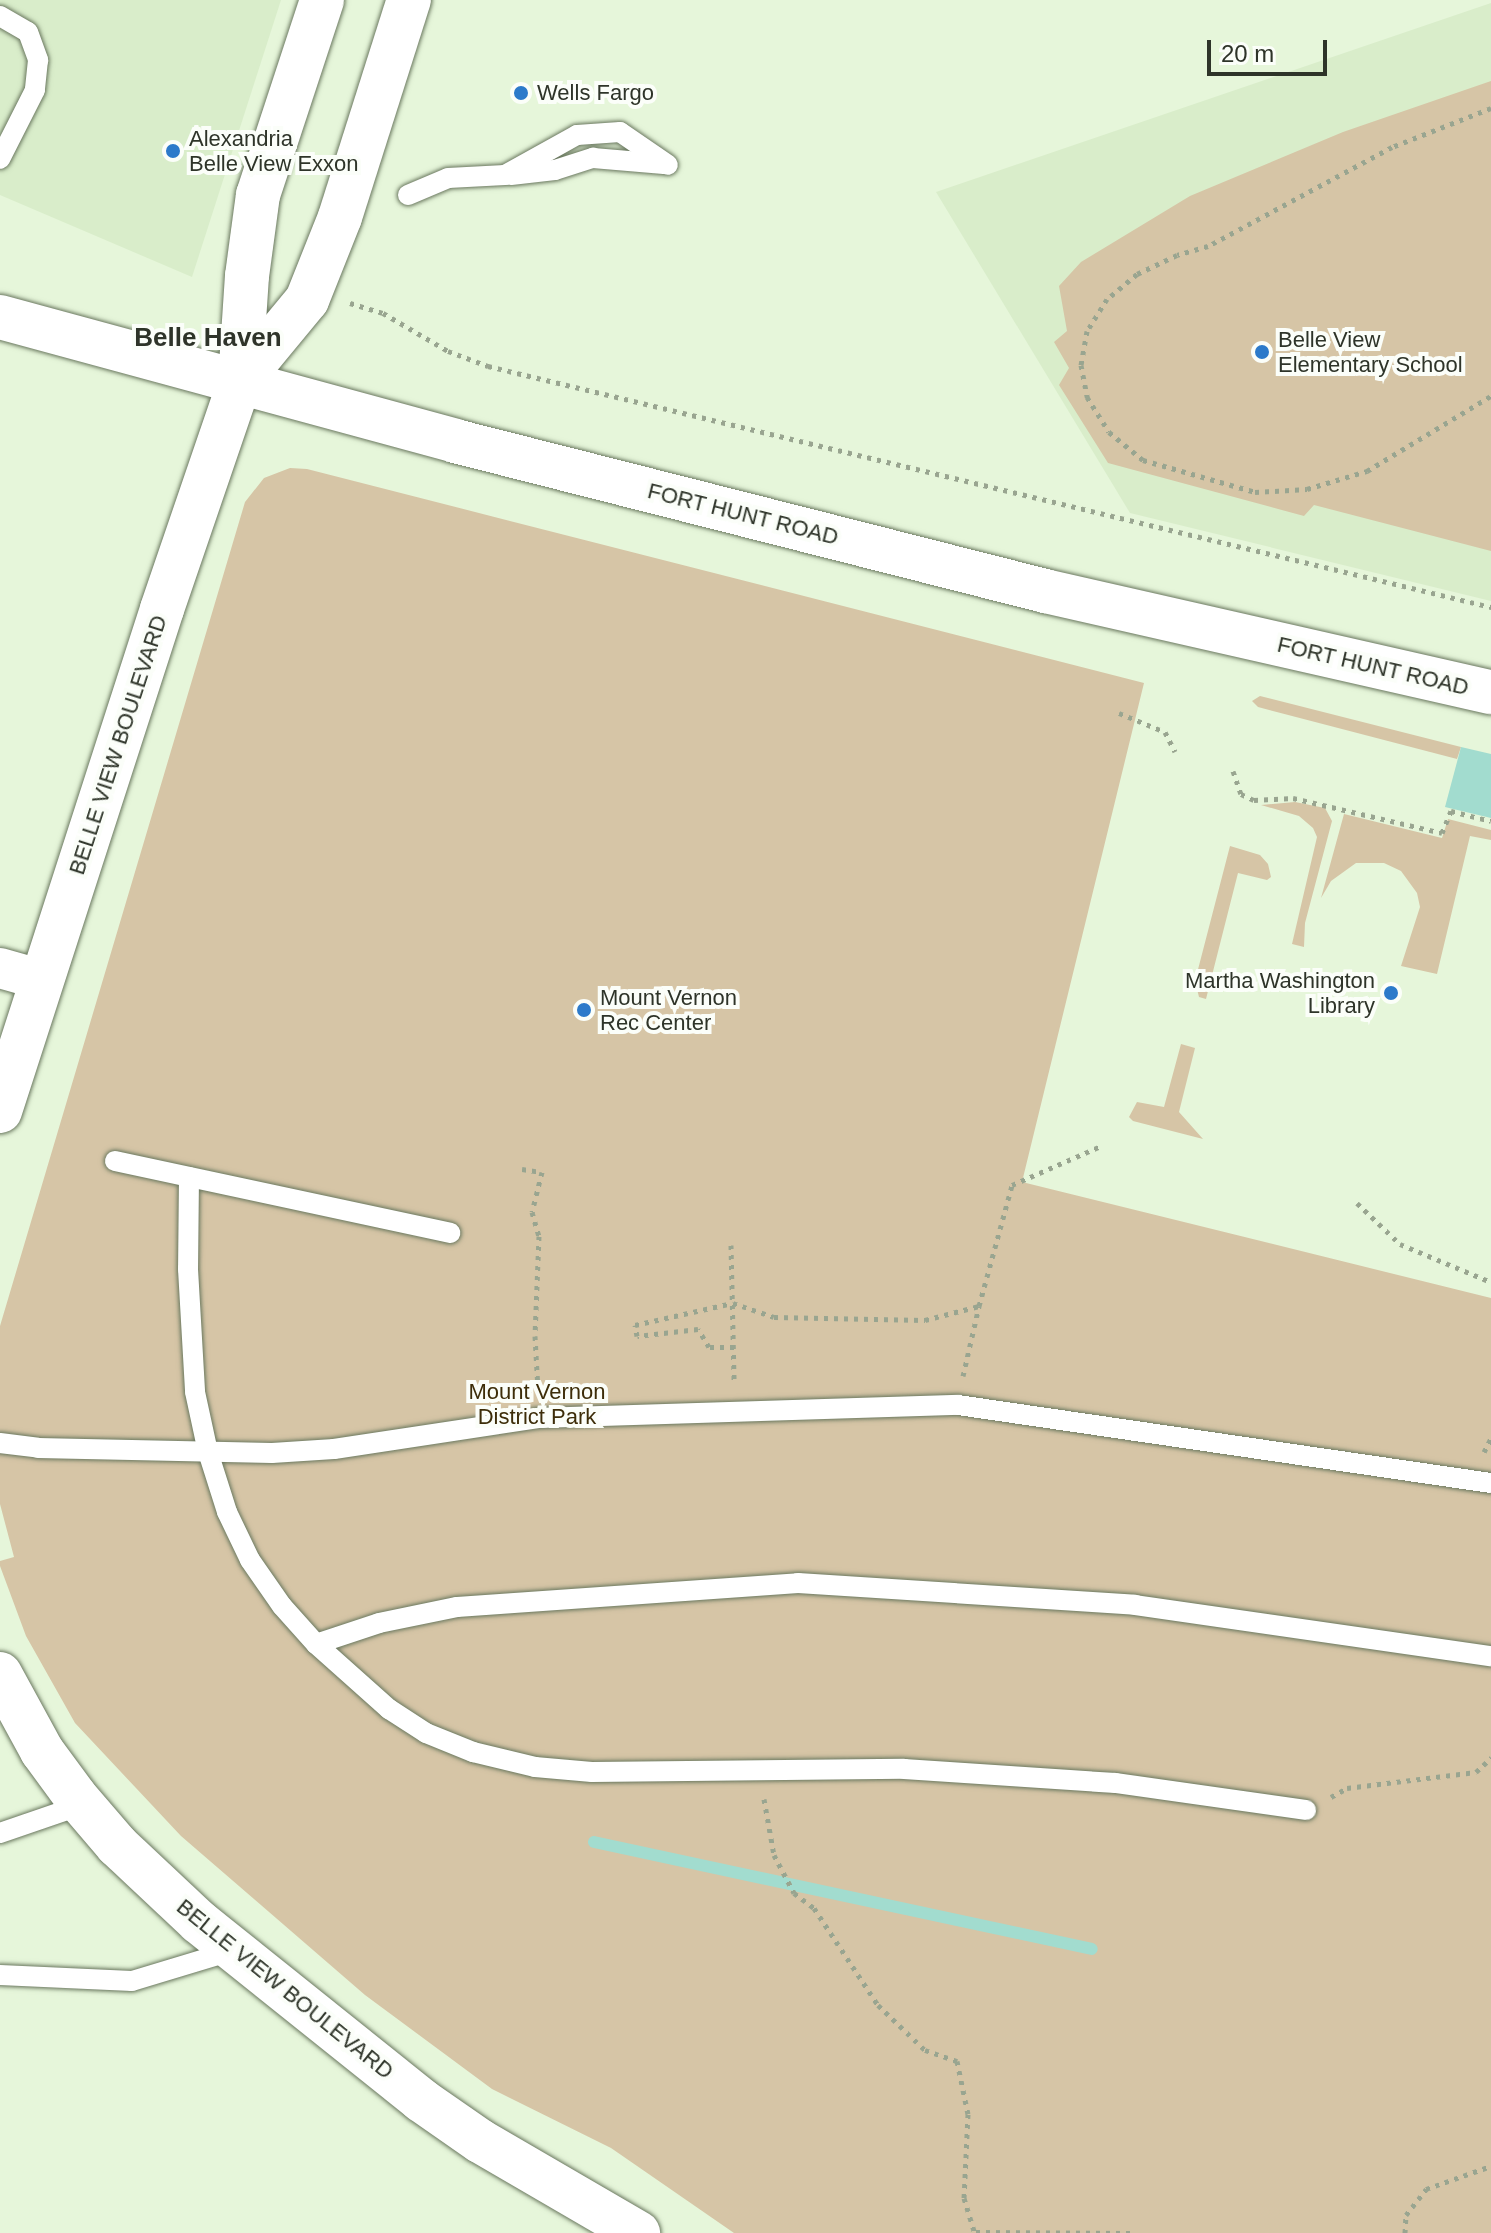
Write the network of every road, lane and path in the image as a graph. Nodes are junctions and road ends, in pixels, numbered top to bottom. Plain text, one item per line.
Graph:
1 (322, 0) edge
2 (409, 0) edge
3 (0, 16) edge
4 (1491, 108) edge
5 (0, 159) edge
6 (505, 175) junction
7 (408, 195) dead end
8 (311, 291) junction
9 (0, 317) edge
10 (240, 381) junction
11 (1491, 396) edge
12 (1491, 607) edge
13 (1491, 692) edge
14 (1119, 713) dead end
15 (1175, 752) dead end
16 (1233, 771) dead end
17 (1491, 821) edge
18 (0, 968) edge
19 (42, 980) junction
20 (0, 1111) edge
21 (1103, 1145) dead end
22 (115, 1161) dead end
23 (522, 1169) dead end
24 (189, 1177) junction
25 (1357, 1203) dead end
26 (450, 1233) dead end
27 (731, 1245) dead end
28 (1491, 1282) edge
29 (733, 1303) junction
30 (979, 1306) junction
31 (969, 1342) dead end
32 (734, 1347) junction
33 (734, 1411) junction
34 (540, 1418) junction
35 (0, 1443) edge
36 (208, 1452) junction
37 (1491, 1483) edge
38 (316, 1644) junction
39 (1491, 1656) edge
40 (0, 1674) edge
41 (1491, 1758) edge
42 (758, 1769) junction
43 (82, 1805) junction
44 (1306, 1810) joint
45 (0, 1833) edge
46 (235, 1950) junction
47 (0, 1975) edge
48 (1491, 2166) edge
49 (976, 2232) edge
50 (638, 2233) edge
51 (1130, 2233) edge
52 (1405, 2233) edge

1 - 10 main road, BELLE VIEW BOULEVARD
2 - 8 main road, BELLE VIEW BOULEVARD
3 - 5 lane
4 - 11 path
6 - 6 lane
6 - 7 lane
8 - 10 main road, BELLE VIEW BOULEVARD
8 - 12 path
9 - 10 main road, FORT HUNT ROAD
10 - 13 main road, FORT HUNT ROAD
10 - 19 main road, BELLE VIEW BOULEVARD
14 - 15 path
16 - 17 path
18 - 19 street
19 - 20 main road, BELLE VIEW BOULEVARD
21 - 30 path
22 - 24 lane
23 - 34 path
24 - 26 lane
24 - 36 lane
25 - 28 path
27 - 29 path
29 - 30 path
29 - 32 path
29 - 32 path
30 - 31 path
32 - 33 path
33 - 34 lane
33 - 37 lane
34 - 36 lane
35 - 36 lane
36 - 38 lane
38 - 39 lane
38 - 42 lane
40 - 43 main road, BELLE VIEW BOULEVARD
41 - 44 path
42 - 44 lane
42 - 49 path
43 - 45 lane
43 - 46 main road, BELLE VIEW BOULEVARD
46 - 47 lane
46 - 50 main road, BELLE VIEW BOULEVARD
48 - 52 path
49 - 51 path

